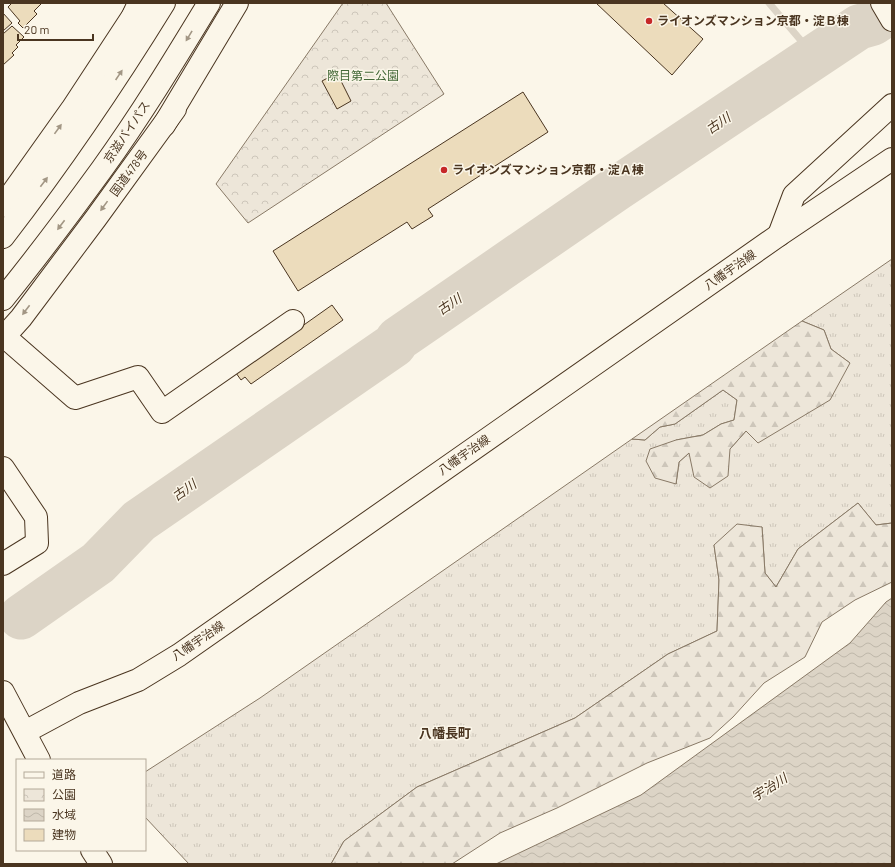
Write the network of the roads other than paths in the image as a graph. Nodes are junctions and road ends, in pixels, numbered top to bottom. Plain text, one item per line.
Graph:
1 (164, 3) edge
2 (209, 3) edge
3 (237, 3) edge
4 (248, 3) edge
5 (882, 3) edge
6 (138, 7) edge
7 (892, 20) edge
8 (892, 105) edge
9 (164, 125) junction
10 (892, 159) edge
11 (3, 206) edge
12 (779, 235) junction
13 (4, 236) edge
14 (3, 299) edge
15 (293, 321) dead end
16 (4, 338) edge
17 (3, 468) edge
18 (3, 564) edge
19 (3, 692) edge
20 (25, 732) junction
21 (38, 759) edge
22 (93, 851) edge
23 (101, 864) edge

13 -> 1 main road
2 -> 14 main road, 京滋バイパス
3 - 9 main road
4 - 9 main road, 国道478号
5 - 7 main road
11 -> 6 main road
8 - 12 main road
9 -> 16 main road, 国道478号
10 - 12 main road, 八幡宇治線
12 - 20 main road, 八幡宇治線
15 - 16 main road
17 - 18 main road
19 - 20 main road
20 - 21 main road
22 - 23 main road

